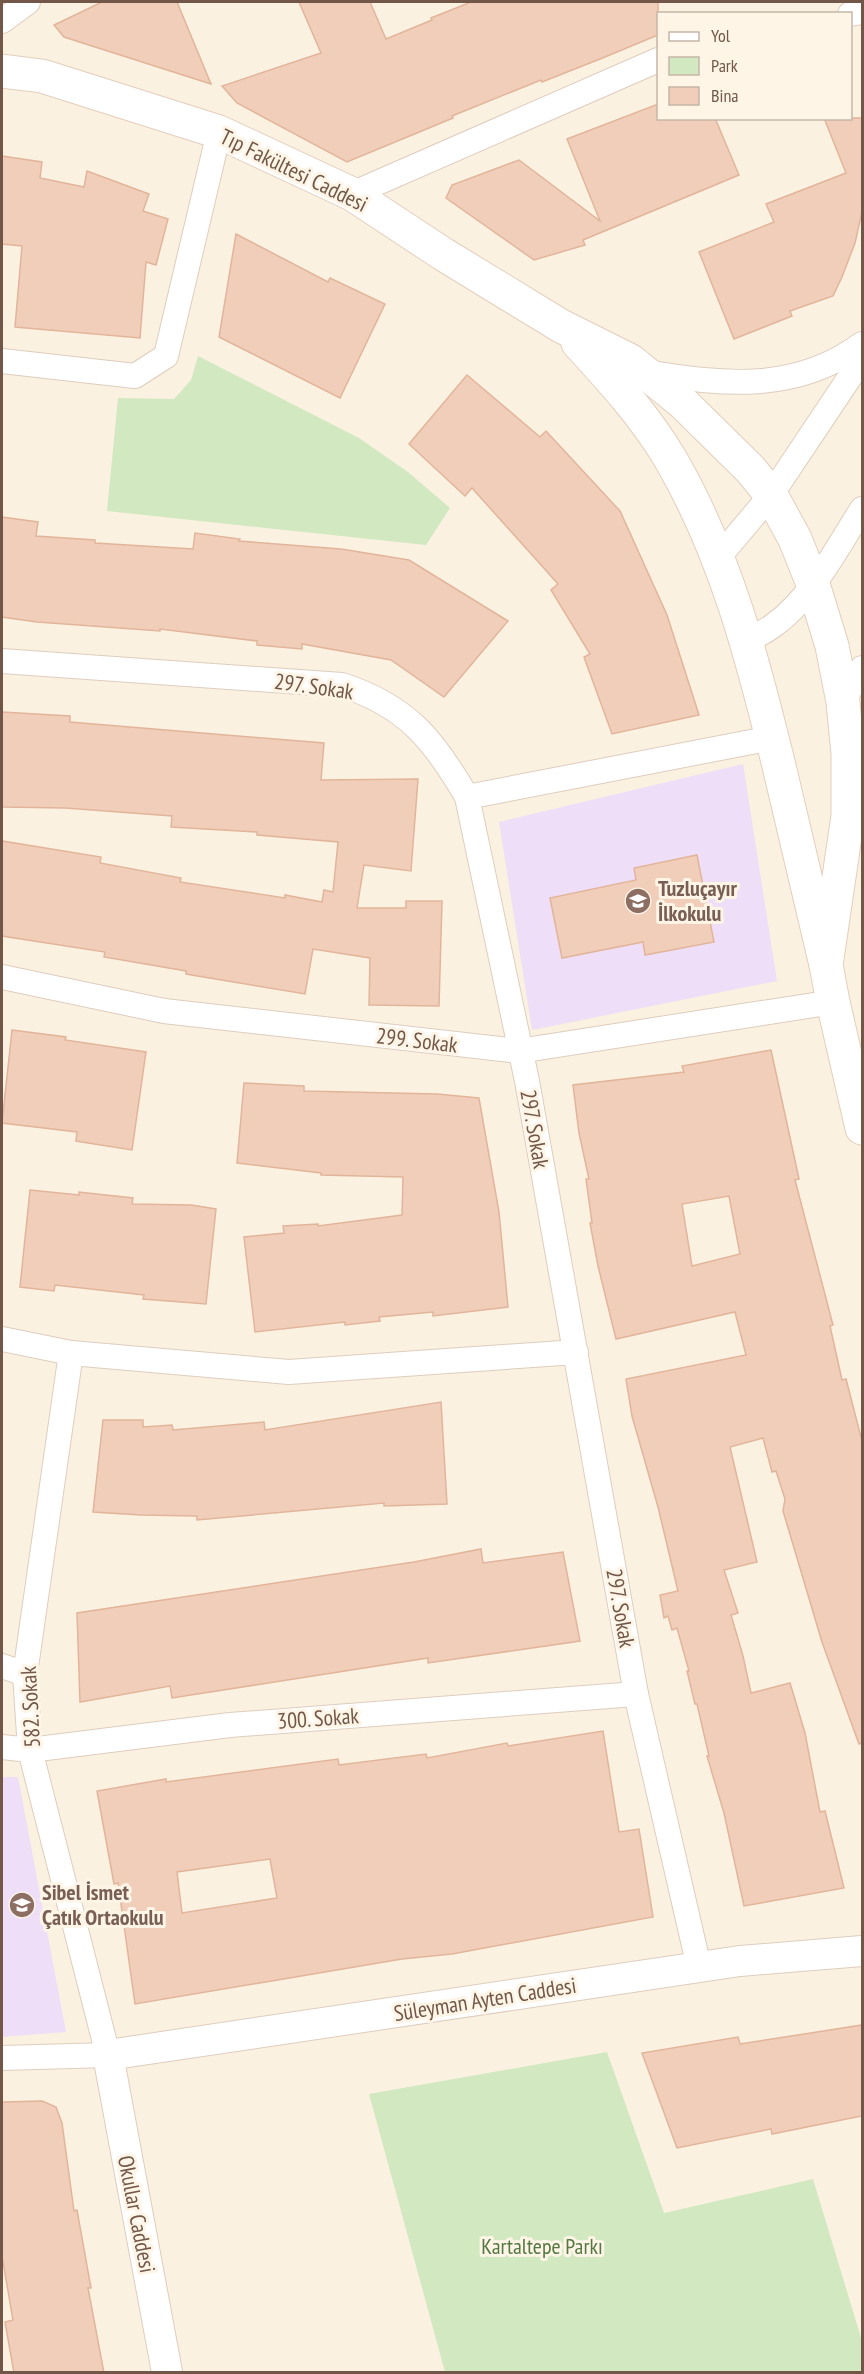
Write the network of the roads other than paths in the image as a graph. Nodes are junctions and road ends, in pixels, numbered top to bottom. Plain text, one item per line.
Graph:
1 (28, 2) edge
2 (2, 21) edge
3 (657, 60) edge
4 (2, 71) edge
5 (219, 132) junction
6 (352, 194) junction
7 (561, 326) junction
8 (862, 344) edge
9 (862, 359) edge
10 (2, 361) edge
11 (644, 372) junction
12 (771, 495) junction
13 (862, 509) edge
14 (718, 558) junction
15 (813, 584) junction
16 (746, 642) junction
17 (2, 661) edge
18 (862, 668) edge
19 (853, 702) edge
20 (772, 738) junction
21 (467, 797) junction
22 (826, 965) junction
23 (2, 977) edge
24 (833, 1002) junction
25 (519, 1051) junction
26 (862, 1128) edge
27 (2, 1339) edge
28 (576, 1352) junction
29 (71, 1353) junction
30 (2, 1666) edge
31 (25, 1674) junction
32 (636, 1694) junction
33 (2, 1747) edge
34 (30, 1750) junction
35 (862, 1951) edge
36 (699, 1967) junction
37 (108, 2055) junction
38 (2, 2058) edge
39 (167, 2373) edge

1 - 2 street
3 - 6 street
4 - 5 main road, Tıp Fakültesi Caddesi
5 - 6 main road, Tıp Fakültesi Caddesi
5 - 10 street
6 - 7 main road, Tıp Fakültesi Caddesi
7 - 11 main road
7 - 14 main road
8 - 11 street
9 - 12 street
11 - 12 main road
12 - 14 street
12 - 15 main road
13 - 15 street
14 - 16 main road
15 - 16 street
15 - 19 main road
16 - 20 main road
17 - 21 street, 297. Sokak
18 - 19 street
19 - 22 main road
20 - 21 street
20 - 22 main road
21 - 25 street, 297. Sokak
22 - 24 main road
23 - 25 street, 299. Sokak
24 - 25 street, 299. Sokak
24 - 26 main road
25 - 28 street, 297. Sokak
27 - 29 street
28 - 29 street
28 - 32 street, 297. Sokak
29 - 31 street, 582. Sokak
30 - 31 street
31 - 34 street, 582. Sokak
32 - 34 street, 300. Sokak
32 - 36 street, 297. Sokak
33 - 34 street, 300. Sokak
34 - 37 street, 582. Sokak
35 - 36 street, Süleyman Ayten Caddesi
36 - 37 street, Süleyman Ayten Caddesi
37 - 38 street
37 - 39 street, Okullar Caddesi

